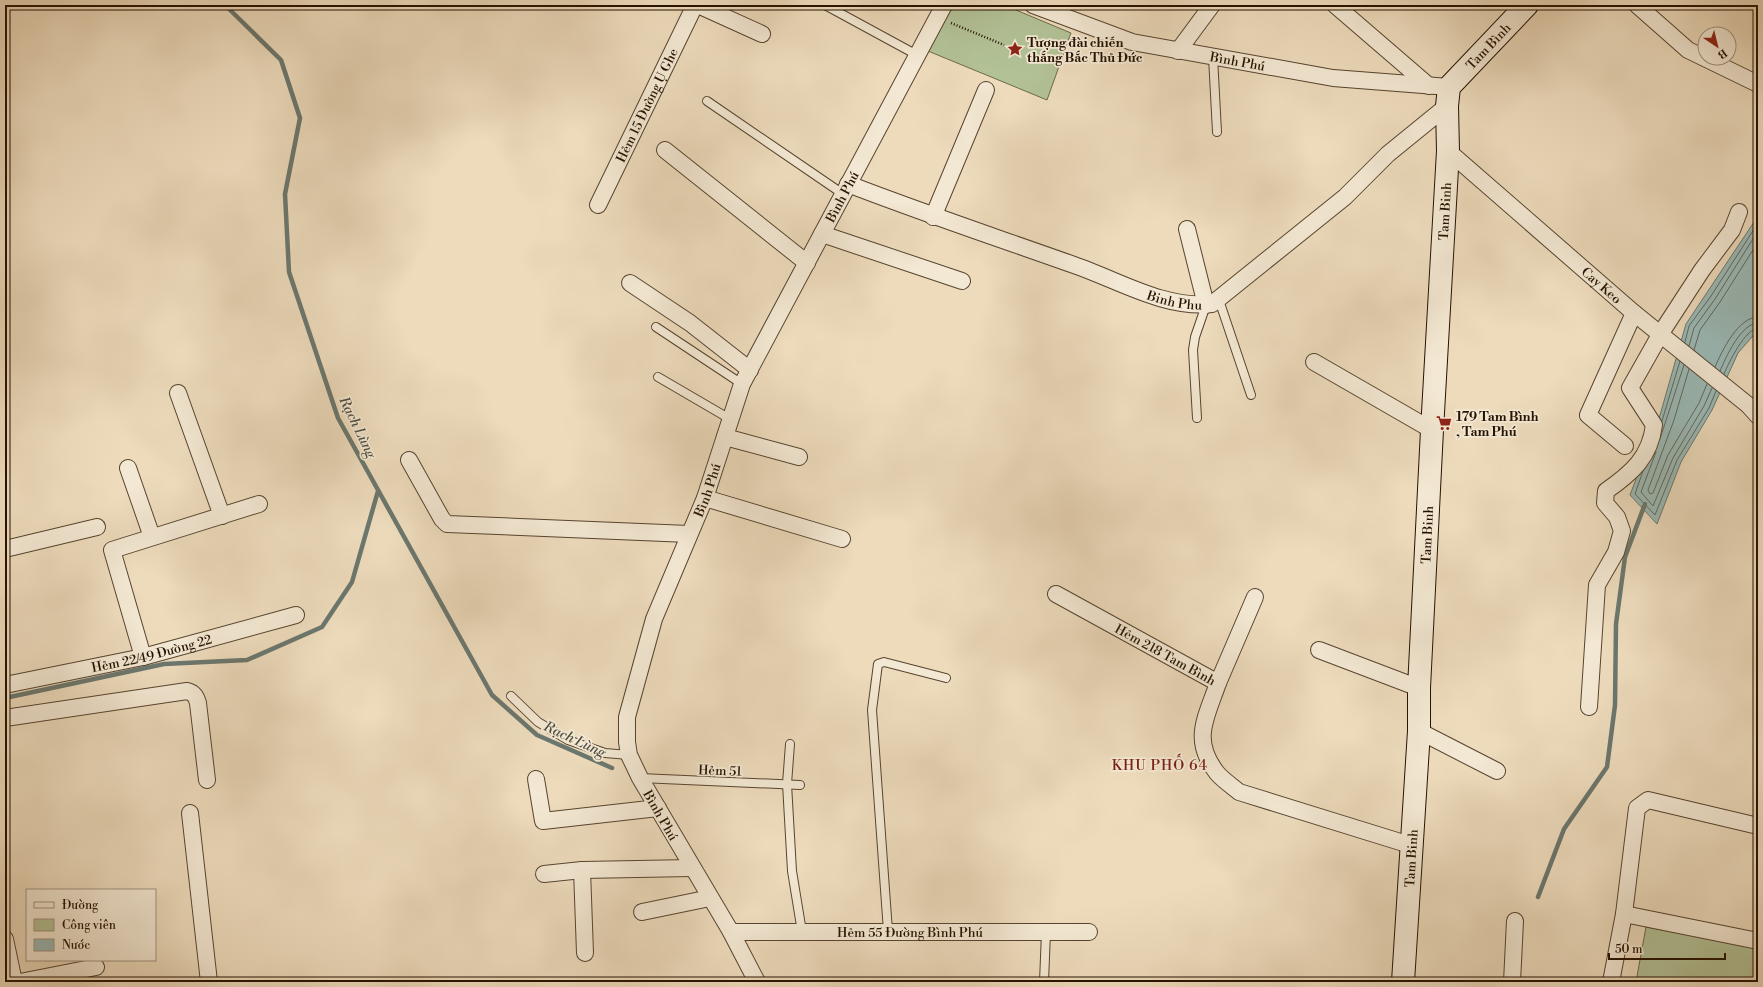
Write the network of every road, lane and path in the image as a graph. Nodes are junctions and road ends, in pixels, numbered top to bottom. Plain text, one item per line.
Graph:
1 (696, 5) edge
2 (825, 5) edge
3 (1033, 5) edge
4 (1212, 5) edge
5 (1335, 5) edge
6 (1527, 5) edge
7 (1637, 5) edge
8 (940, 11) edge
9 (762, 34) dead end
10 (1004, 45) dead end
11 (1178, 51) junction
12 (917, 55) junction
13 (1213, 57) junction
14 (1758, 84) edge
15 (986, 90) dead end
16 (1442, 93) junction
17 (707, 101) dead end
18 (1217, 132) dead end
19 (666, 150) dead end
20 (1448, 151) junction
21 (846, 189) junction
22 (598, 205) dead end
23 (1739, 212) dead end
24 (932, 217) junction
25 (1187, 229) dead end
26 (822, 234) junction
27 (807, 263) junction
28 (962, 281) dead end
29 (630, 283) dead end
30 (1212, 302) junction
31 (1634, 313) junction
32 (656, 327) dead end
33 (1661, 333) junction
34 (1314, 362) dead end
35 (750, 370) junction
36 (658, 377) dead end
37 (742, 384) junction
38 (178, 393) dead end
39 (1251, 395) dead end
40 (1758, 416) edge
41 (1197, 418) dead end
42 (730, 419) junction
43 (1432, 430) junction
44 (725, 437) junction
45 (1625, 446) dead end
46 (799, 457) dead end
47 (409, 460) dead end
48 (128, 468) dead end
49 (705, 498) junction
50 (259, 504) dead end
51 (222, 516) junction
52 (97, 527) dead end
53 (690, 534) junction
54 (152, 537) junction
55 (842, 539) dead end
56 (5, 549) edge
57 (1056, 594) dead end
58 (1255, 597) dead end
59 (296, 615) dead end
60 (1319, 650) dead end
61 (143, 656) junction
62 (946, 678) dead end
63 (6, 680) edge
64 (1218, 683) junction
65 (1419, 688) junction
66 (511, 696) dead end
67 (1589, 707) dead end
68 (5, 718) edge
69 (1419, 731) junction
70 (790, 744) dead end
71 (629, 755) junction
72 (1497, 771) dead end
73 (640, 778) junction
74 (536, 779) dead end
75 (207, 780) dead end
76 (786, 784) junction
77 (800, 785) dead end
78 (658, 808) junction
79 (190, 813) dead end
80 (1758, 826) edge
81 (1410, 845) junction
82 (692, 868) junction
83 (582, 870) junction
84 (544, 874) dead end
85 (710, 898) junction
86 (642, 912) dead end
87 (1624, 914) junction
88 (1515, 922) dead end
89 (731, 932) junction
90 (802, 932) junction
91 (888, 932) junction
92 (1046, 932) junction
93 (1089, 932) dead end
94 (5, 939) edge
95 (1758, 941) edge
96 (585, 953) dead end
97 (96, 968) dead end
98 (14, 982) edge
99 (20, 982) edge
100 (209, 982) edge
101 (757, 982) edge
102 (1044, 982) edge
103 (1402, 982) edge
104 (1512, 982) edge
105 (1611, 982) edge

1 - 9 street
1 - 22 street, Hẻm 15 Đường Ụ Ghe
2 - 12 lane
3 - 11 street, Bình Phú
4 - 11 street
5 - 16 street
6 - 16 main road, Tam Bình
7 - 14 street
8 - 10 path
8 - 12 street, Bình Phú
11 - 13 street, Bình Phú
12 - 21 street, Bình Phú
13 - 16 street, Bình Phú
13 - 18 lane
15 - 24 street
16 - 20 main road, Tam Binh
16 - 30 street, Binh Phu
17 - 21 lane
19 - 27 street
20 - 31 street, Cay Keo
20 - 43 main road, Tam Binh
21 - 24 street, Binh Phu
21 - 26 street, Bình Phú
23 - 33 street
24 - 30 street, Binh Phu
25 - 30 street
26 - 27 street, Bình Phú
26 - 28 street
27 - 35 street, Bình Phú
29 - 35 street
30 - 39 lane
30 - 41 lane
31 - 33 street, Cay Keo
31 - 45 street
32 - 37 lane
33 - 40 street, Cay Keo
33 - 67 street
34 - 43 street
35 - 37 street, Bình Phú
36 - 42 lane
37 - 42 street, Bình Phú
38 - 51 street
42 - 44 street, Bình Phú
43 - 65 main road, Tam Binh
44 - 46 street
44 - 49 street, Bình Phú
47 - 53 street
48 - 54 street
49 - 53 street, Bình Phú
49 - 55 street
50 - 51 street
51 - 54 street
52 - 56 street
53 - 71 street, Bình Phú
54 - 61 street
57 - 64 street, Hẻm 218 Tam Bình
58 - 64 street
59 - 61 street, Hẻm 22/49 Đường 22
60 - 65 street
61 - 63 street, Hẻm 22/49 Đường 22
62 - 91 lane
64 - 81 street, Hẻm 218 Tam Bình
65 - 69 main road, Tam Binh
66 - 71 lane
68 - 75 street
69 - 72 street
69 - 81 main road, Tam Binh
70 - 76 lane
71 - 73 street, Bình Phú
73 - 76 lane, Hẻm 51
73 - 78 street, Bình Phú
74 - 78 street
76 - 77 lane, Hẻm 51
76 - 90 lane
78 - 82 street, Bình Phú
79 - 100 street
80 - 87 street
81 - 103 main road, Tam Binh
82 - 83 street
82 - 85 street, Bình Phú
83 - 84 street
83 - 96 street
85 - 86 street
85 - 89 street, Bình Phú
87 - 95 street
87 - 105 street
88 - 104 street
89 - 90 street, Hẻm 55 Đường Bình Phú
89 - 101 street, Bình Phú
90 - 91 street, Hẻm 55 Đường Bình Phú
91 - 92 street, Hẻm 55 Đường Bình Phú
92 - 93 street, Hẻm 55 Đường Bình Phú
92 - 102 lane
94 - 98 street
97 - 99 street

